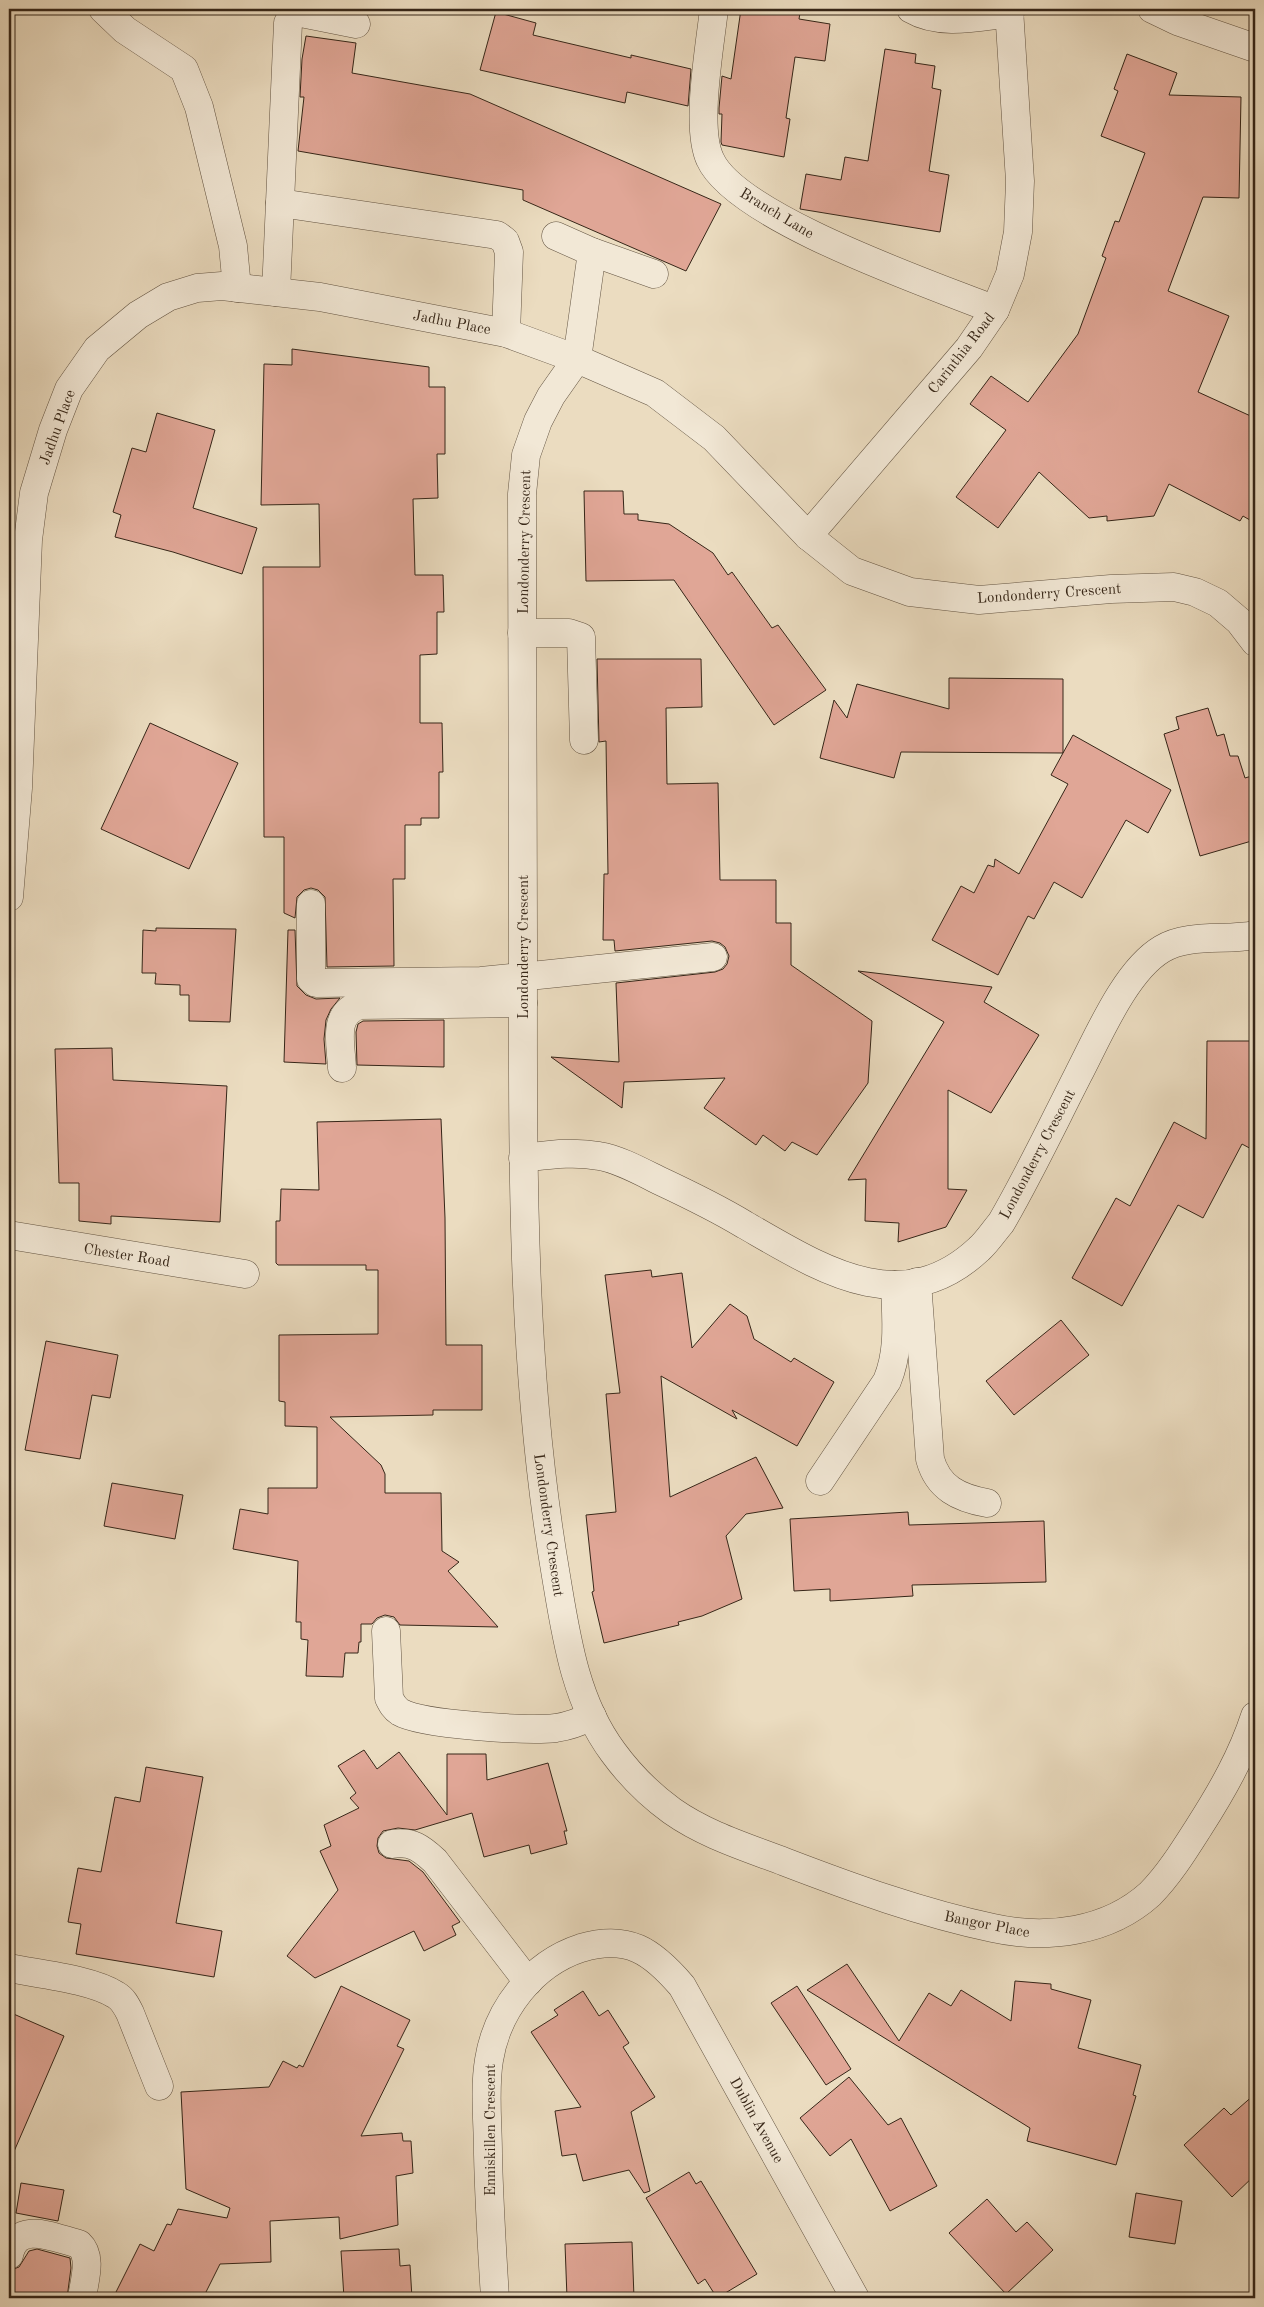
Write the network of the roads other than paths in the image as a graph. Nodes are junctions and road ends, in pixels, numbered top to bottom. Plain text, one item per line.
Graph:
1 (103, 9) edge
2 (714, 9) edge
3 (911, 9) edge
4 (1152, 9) edge
5 (1010, 11) edge
6 (356, 24) dead end
7 (1252, 44) edge
8 (280, 203) junction
9 (556, 236) dead end
10 (592, 252) junction
11 (654, 274) dead end
12 (237, 288) junction
13 (276, 292) junction
14 (995, 310) junction
15 (506, 332) junction
16 (577, 359) junction
17 (808, 536) junction
18 (522, 633) junction
19 (1255, 642) edge
20 (584, 740) dead end
21 (9, 897) edge
22 (311, 904) dead end
23 (1255, 935) edge
24 (713, 957) dead end
25 (523, 975) junction
26 (523, 1003) junction
27 (342, 1068) dead end
28 (524, 1158) junction
29 (9, 1235) edge
30 (245, 1274) dead end
31 (906, 1283) junction
32 (820, 1481) dead end
33 (987, 1503) dead end
34 (386, 1631) dead end
35 (592, 1716) junction
36 (1255, 1716) edge
37 (711, 1834) joint
38 (392, 1844) dead end
39 (646, 1950) joint
40 (9, 1968) edge
41 (528, 1982) junction
42 (159, 2086) dead end
43 (9, 2255) edge
44 (82, 2298) edge
45 (495, 2298) edge
46 (855, 2298) edge

1 - 12 street
2 - 14 street, Branch Lane
3 - 5 street
4 - 7 street
5 - 14 street, Carinthia Road
6 - 8 street
8 - 13 street
8 - 15 street
9 - 10 street
10 - 11 street
10 - 16 street
12 - 13 street, Jadhu Place
12 - 21 street, Jadhu Place
13 - 15 street, Jadhu Place
14 - 17 street, Carinthia Road
15 - 16 street, Jadhu Place
16 - 17 street, Londonderry Crescent
16 - 18 street, Londonderry Crescent
17 - 19 street, Londonderry Crescent
18 - 20 street
18 - 25 street, Londonderry Crescent
22 - 25 street
23 - 31 street, Londonderry Crescent
24 - 25 street
25 - 26 street, Londonderry Crescent
26 - 27 street
26 - 28 street, Londonderry Crescent
28 - 31 street, Londonderry Crescent
28 - 35 street, Londonderry Crescent
29 - 30 street, Chester Road
31 - 32 street
31 - 33 street
34 - 35 street
35 - 37 street, Londonderry Crescent
36 - 37 street, Bangor Place
38 - 41 street
39 - 41 street, Enniskillen Crescent
39 - 46 street, Dublin Avenue
40 - 42 street
41 - 45 street, Enniskillen Crescent
43 - 44 street

